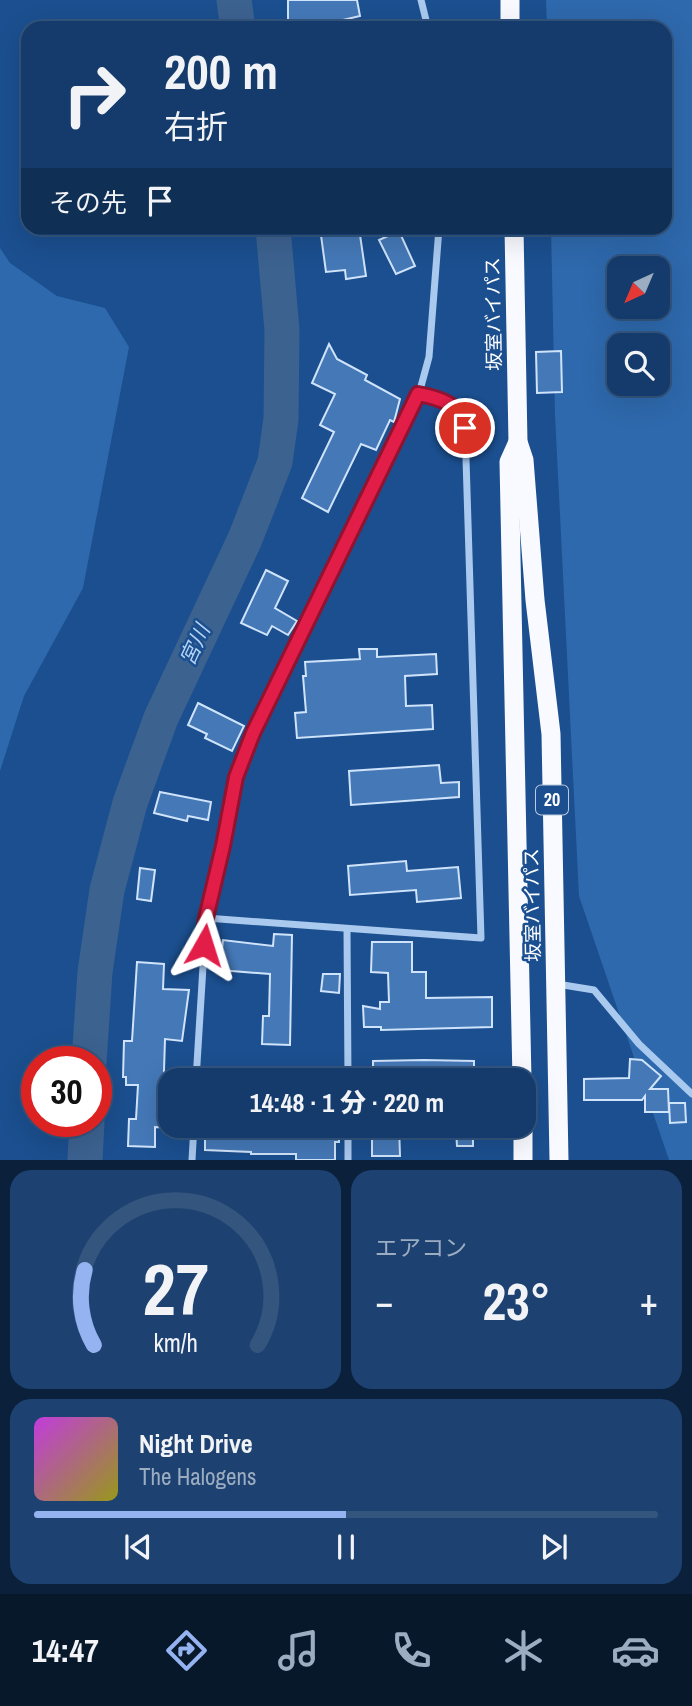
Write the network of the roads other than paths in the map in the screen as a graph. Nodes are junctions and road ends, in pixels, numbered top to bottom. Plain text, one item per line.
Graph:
1 (421, 0) edge
2 (510, 0) edge
3 (426, 21) edge
4 (510, 21) edge
5 (438, 235) edge
6 (514, 235) edge
7 (418, 394) junction
8 (517, 442) junction
9 (206, 918) junction
10 (347, 929) junction
11 (556, 984) junction
12 (198, 1068) edge
13 (348, 1068) edge
14 (522, 1068) edge
15 (692, 1094) edge
16 (193, 1138) edge
17 (348, 1138) edge
18 (523, 1138) edge
19 (192, 1160) edge
20 (348, 1160) edge
21 (523, 1160) edge
22 (559, 1160) edge

1 - 3 street
2 - 4 highway
5 - 7 street
6 - 8 highway, 坂室バイパス / 20
7 - 9 street
7 - 10 street
8 - 11 highway, 坂室バイパス / 20
8 - 14 highway, 坂室バイパス / 20
9 - 10 street
9 - 12 street
10 - 13 street
11 - 15 street
11 - 22 highway, 坂室バイパス / 20
16 - 19 street
17 - 20 street
18 - 21 highway

